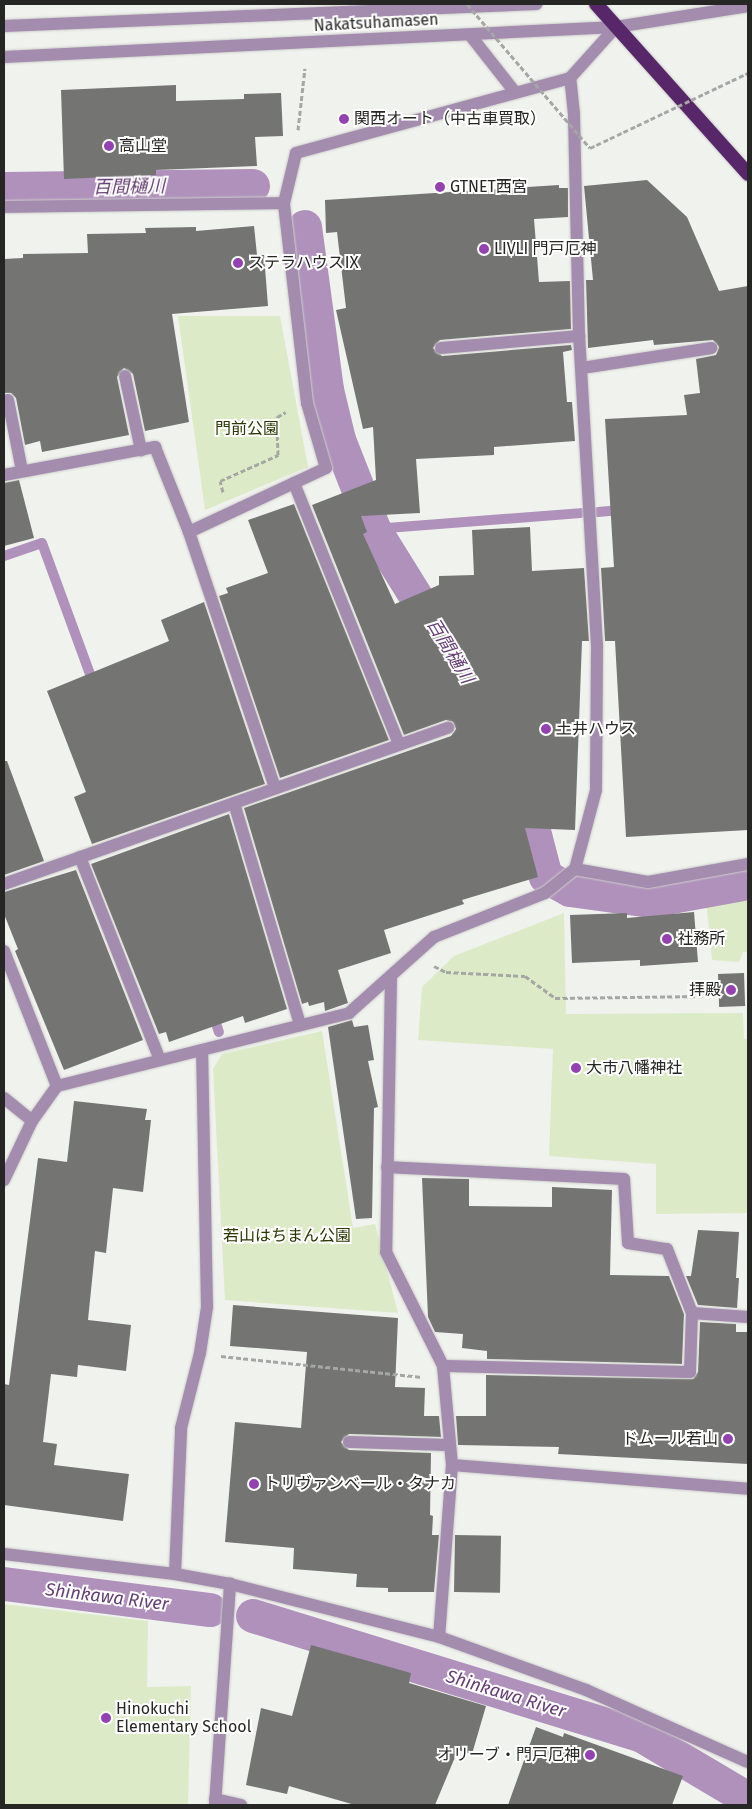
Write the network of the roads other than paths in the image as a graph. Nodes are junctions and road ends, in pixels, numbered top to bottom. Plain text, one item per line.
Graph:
1 (537, 4) edge
2 (596, 4) edge
3 (736, 4) edge
4 (748, 5) edge
5 (4, 26) edge
6 (616, 27) junction
7 (470, 34) junction
8 (4, 57) edge
9 (570, 78) junction
10 (514, 91) junction
11 (748, 174) edge
12 (284, 203) junction
13 (4, 207) edge
14 (579, 336) junction
15 (441, 348) dead end
16 (711, 348) dead end
17 (582, 368) junction
18 (125, 376) dead end
19 (8, 400) dead end
20 (141, 450) junction
21 (22, 471) junction
22 (4, 475) edge
23 (294, 483) junction
24 (189, 532) junction
25 (448, 728) dead end
26 (399, 744) junction
27 (276, 788) junction
28 (234, 803) junction
29 (80, 857) junction
30 (748, 864) edge
31 (575, 869) junction
32 (4, 884) edge
33 (4, 951) edge
34 (391, 976) junction
35 (300, 1026) junction
36 (202, 1050) junction
37 (160, 1060) junction
38 (57, 1086) junction
39 (4, 1098) edge
40 (32, 1121) junction
41 (386, 1167) junction
42 (4, 1180) edge
43 (692, 1313) junction
44 (748, 1317) edge
45 (443, 1366) junction
46 (349, 1442) dead end
47 (450, 1445) junction
48 (452, 1466) junction
49 (748, 1489) edge
50 (4, 1554) edge
51 (175, 1574) junction
52 (230, 1584) junction
53 (439, 1637) junction
54 (748, 1762) edge
55 (215, 1802) edge
56 (241, 1805) edge

1 - 5 street, Nakatsuhamasen
2 - 6 highway
3 - 4 street, Nakatsuhamasen
4 - 6 street, Nakatsuhamasen
6 - 7 street, Nakatsuhamasen
6 - 9 street
6 - 11 highway
7 - 8 street, Nakatsuhamasen
7 - 10 street
9 - 10 street
9 - 14 street
10 - 12 street
12 - 13 street
12 - 23 street
14 - 15 street
14 - 17 street
16 - 17 street
17 - 31 street
18 - 20 street
19 - 21 street
20 - 21 street
20 - 24 street
21 - 22 street
23 - 24 street
23 - 26 street
24 - 27 street
25 - 26 street
26 - 27 street
27 - 28 street
28 - 29 street
28 - 35 street
29 - 32 street
29 - 37 street
30 - 31 street
31 - 34 street
33 - 38 street
34 - 35 street
34 - 41 street
35 - 36 street
36 - 37 street
36 - 51 street
37 - 38 street
38 - 40 street
39 - 40 street
40 - 42 street
41 - 43 street
41 - 45 street
43 - 44 street
43 - 45 street
45 - 47 street
46 - 47 street
47 - 48 street
48 - 49 street
48 - 53 street
50 - 51 street
51 - 52 street
52 - 53 street
52 - 55 street
53 - 54 street
55 - 56 street

